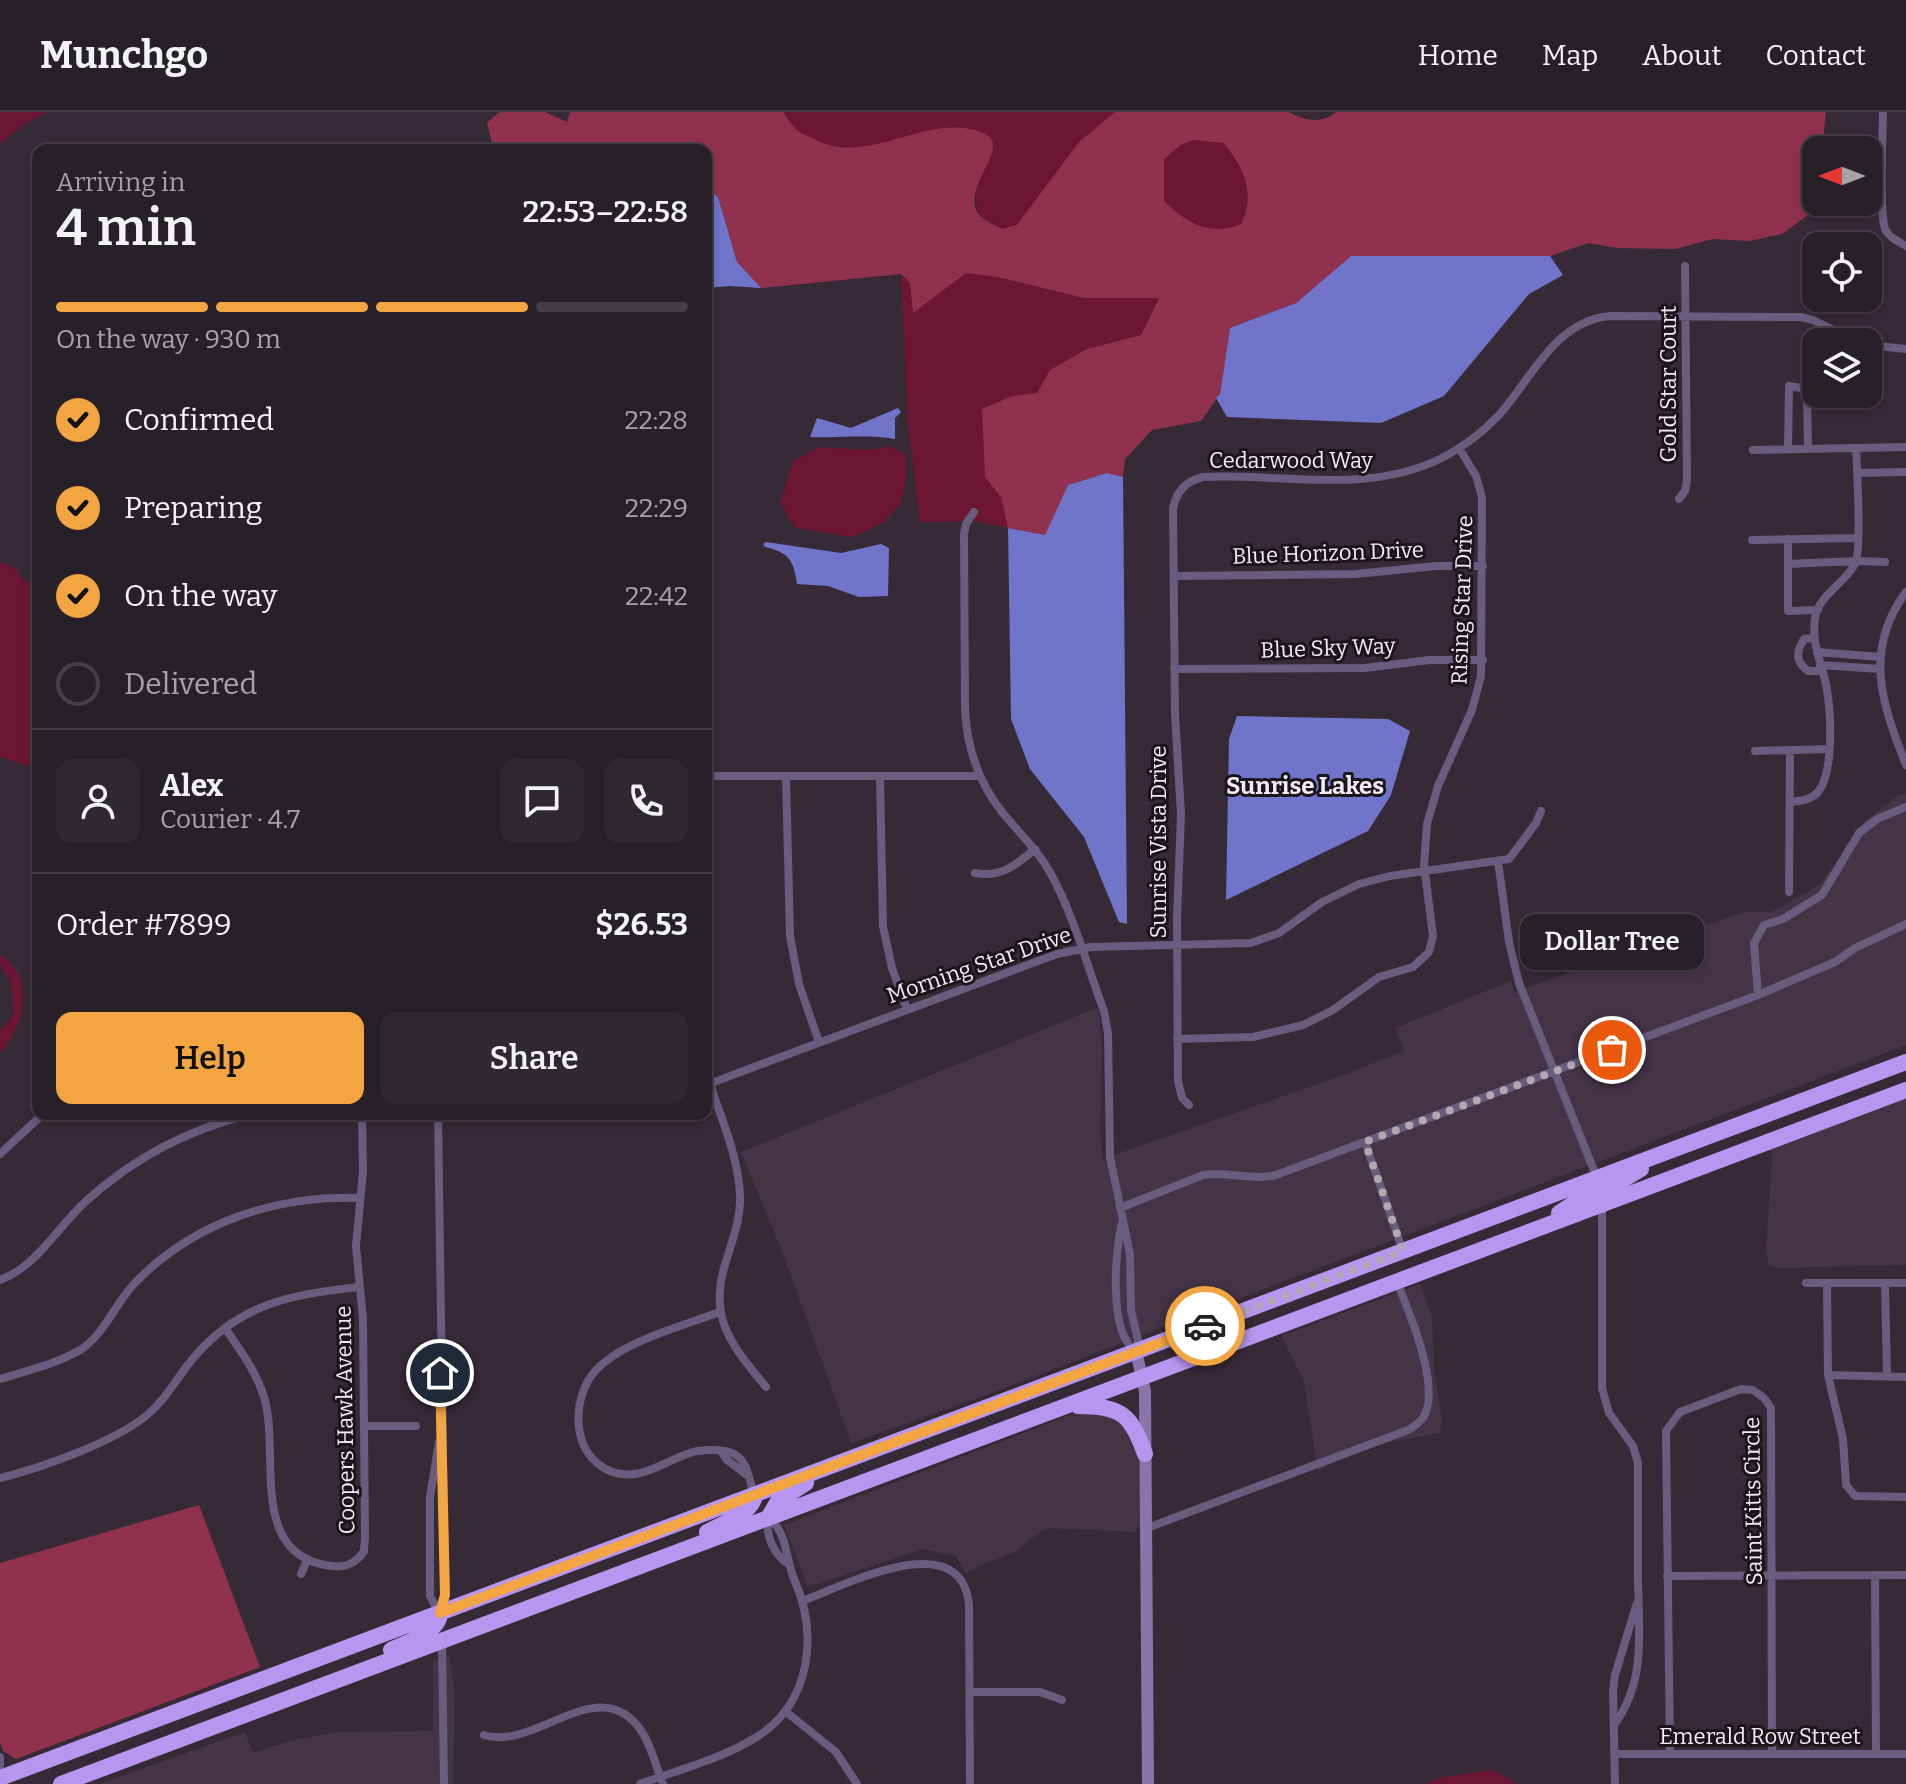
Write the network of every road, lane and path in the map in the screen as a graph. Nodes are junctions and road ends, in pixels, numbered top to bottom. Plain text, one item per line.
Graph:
1 (1883, 112) edge
2 (1906, 246) edge
3 (1685, 266) dead end
4 (1686, 317) junction
5 (1830, 328) edge
6 (1882, 346) edge
7 (1906, 349) edge
8 (1906, 447) edge
9 (1459, 448) junction
10 (1856, 448) junction
11 (1788, 449) junction
12 (1808, 449) junction
13 (1753, 450) dead end
14 (1906, 472) edge
15 (1857, 473) junction
16 (1679, 499) dead end
17 (974, 512) dead end
18 (1857, 538) junction
19 (1788, 539) junction
20 (1752, 540) dead end
21 (1856, 561) junction
22 (1885, 562) dead end
23 (1788, 564) junction
24 (1483, 566) junction
25 (1174, 576) junction
26 (1906, 592) edge
27 (1818, 610) junction
28 (1813, 638) junction
29 (1817, 652) junction
30 (1880, 657) junction
31 (1483, 660) junction
32 (1821, 668) junction
33 (1174, 669) junction
34 (1880, 669) junction
35 (1829, 749) junction
36 (1790, 750) junction
37 (1755, 751) dead end
38 (1906, 765) edge
39 (712, 776) edge
40 (880, 776) junction
41 (980, 776) junction
42 (786, 777) junction
43 (1790, 802) junction
44 (1906, 807) edge
45 (1541, 811) dead end
46 (1035, 849) junction
47 (1498, 861) junction
48 (1425, 872) junction
49 (975, 873) dead end
50 (1789, 892) dead end
51 (1906, 924) edge
52 (1177, 945) junction
53 (1081, 948) junction
54 (1758, 995) junction
55 (907, 1009) junction
56 (1177, 1039) junction
57 (819, 1042) junction
58 (1906, 1062) edge
59 (1556, 1072) junction
60 (712, 1082) edge
61 (1906, 1090) edge
62 (712, 1094) edge
63 (1189, 1105) dead end
64 (37, 1120) edge
65 (231, 1120) edge
66 (362, 1120) edge
67 (438, 1120) edge
68 (1365, 1142) junction
69 (1669, 1151) junction
70 (0, 1154) edge
71 (1597, 1178) junction
72 (360, 1198) junction
73 (1602, 1205) junction
74 (1120, 1208) junction
75 (1122, 1223) junction
76 (1531, 1231) junction
77 (1403, 1251) junction
78 (0, 1280) edge
79 (1397, 1282) junction
80 (1806, 1283) dead end
81 (1827, 1283) junction
82 (1906, 1283) edge
83 (1885, 1284) junction
84 (360, 1287) junction
85 (719, 1312) junction
86 (225, 1328) junction
87 (1136, 1351) junction
88 (1828, 1375) junction
89 (1887, 1376) junction
90 (1143, 1377) junction
91 (1906, 1377) edge
92 (0, 1379) edge
93 (766, 1387) dead end
94 (1065, 1407) junction
95 (364, 1426) junction
96 (416, 1426) dead end
97 (441, 1435) junction
98 (1145, 1454) junction
99 (834, 1466) junction
100 (0, 1478) edge
101 (755, 1495) junction
102 (1906, 1497) edge
103 (768, 1518) junction
104 (1147, 1528) junction
105 (430, 1546) junction
106 (444, 1546) junction
107 (308, 1559) junction
108 (301, 1574) dead end
109 (1875, 1575) junction
110 (1906, 1575) edge
111 (1667, 1576) junction
112 (1772, 1576) junction
113 (572, 1592) junction
114 (1639, 1598) junction
115 (802, 1601) junction
116 (440, 1613) junction
117 (442, 1640) junction
118 (1617, 1665) junction
119 (1637, 1671) junction
120 (970, 1692) junction
121 (1062, 1700) dead end
122 (260, 1709) junction
123 (785, 1711) junction
124 (1614, 1725) junction
125 (484, 1735) dead end
126 (1614, 1754) junction
127 (1670, 1754) junction
128 (1772, 1754) junction
129 (1876, 1754) junction
130 (1906, 1754) edge
131 (0, 1757) edge
132 (0, 1767) edge
133 (0, 1778) edge
134 (661, 1780) edge
135 (61, 1784) edge
136 (444, 1784) edge
137 (640, 1784) edge
138 (857, 1784) edge
139 (970, 1784) edge
140 (1148, 1784) edge
141 (1615, 1784) edge

1 - 2 street
3 - 4 street, Gold Star Court
4 - 5 street, Cedarwood Way
4 - 9 street, Cedarwood Way
4 - 16 street, Gold Star Court
6 - 7 street
8 - 10 street
9 - 24 street, Rising Star Drive
9 - 25 street, Cedarwood Way
10 - 12 street
10 - 15 street
11 - 12 street
11 - 12 street
11 - 13 street
14 - 15 street
15 - 18 street
17 - 41 street
18 - 19 street
18 - 21 street
19 - 20 street
19 - 23 street
21 - 22 street
21 - 23 street
21 - 27 street
23 - 27 street
24 - 25 street, Blue Horizon Drive
24 - 31 street, Rising Star Drive
25 - 33 street, Sunrise Vista Drive
26 - 30 street
27 - 28 street
28 - 29 street
28 - 32 street
29 - 30 street
29 - 32 street
30 - 34 street
31 - 33 street, Blue Sky Way
31 - 48 street, Rising Star Drive
32 - 34 street
32 - 35 street
33 - 52 street, Sunrise Vista Drive
34 - 38 street
35 - 36 street
35 - 43 street
36 - 37 street
36 - 43 street
39 - 42 street
40 - 41 street
40 - 42 street
40 - 55 street
41 - 46 street
42 - 57 street
43 - 50 street
44 - 54 street
45 - 47 street
46 - 49 street
46 - 53 street
47 - 48 street, Morning Star Drive
47 - 59 street
48 - 52 street, Morning Star Drive
48 - 56 street, Rising Star Drive
51 - 54 street
52 - 53 street, Morning Star Drive
52 - 56 street, Sunrise Vista Drive
53 - 55 street, Morning Star Drive
53 - 74 street
54 - 59 street
55 - 57 street, Morning Star Drive
56 - 63 street, Sunrise Vista Drive
57 - 60 street, Morning Star Drive
58 - 69 highway
59 - 68 street
59 - 71 street
61 - 73 highway
62 - 85 street
64 - 70 street
65 - 78 street
66 - 72 street, Coopers Hawk Avenue
67 - 97 street
68 - 74 street
68 - 77 street
69 - 71 highway
69 - 73 highway
71 - 76 highway
71 - 77 highway
72 - 84 street, Coopers Hawk Avenue
72 - 92 street
73 - 76 highway
73 - 114 street
74 - 75 street
75 - 87 street
75 - 87 street
76 - 79 highway
77 - 87 highway
79 - 90 highway
79 - 104 street
80 - 81 street
81 - 83 street
81 - 88 street
82 - 83 street
83 - 89 street
84 - 86 street
84 - 95 street, Coopers Hawk Avenue
85 - 93 street
85 - 101 street
86 - 100 street
86 - 107 street
87 - 90 main road
87 - 99 highway
88 - 89 street
88 - 102 street
89 - 91 street
90 - 94 highway
90 - 98 main road
94 - 98 highway
94 - 103 highway
95 - 96 street
95 - 107 street, Coopers Hawk Avenue
97 - 105 street
97 - 106 street
98 - 104 main road
99 - 101 highway
99 - 103 highway
101 - 113 highway
101 - 116 highway
103 - 113 highway
103 - 115 street
104 - 140 main road
105 - 106 street
105 - 116 street
106 - 116 street
107 - 108 street
109 - 110 street
109 - 112 street
109 - 129 street
111 - 112 street
111 - 112 street, Saint Kitts Circle
111 - 127 street, Saint Kitts Circle
112 - 128 street, Saint Kitts Circle
113 - 117 highway
114 - 118 street
114 - 119 street
115 - 120 street
115 - 123 street
116 - 122 highway
116 - 133 highway
117 - 122 highway
117 - 136 street
118 - 119 street
118 - 124 street
119 - 124 street
120 - 121 street
120 - 139 street
122 - 135 highway
123 - 134 street
123 - 138 street
124 - 126 street
125 - 134 street
126 - 127 street, Emerald Row Street
126 - 141 street
127 - 128 street, Emerald Row Street
128 - 129 street, Emerald Row Street
129 - 130 street, Emerald Row Street
131 - 132 street
134 - 137 street

